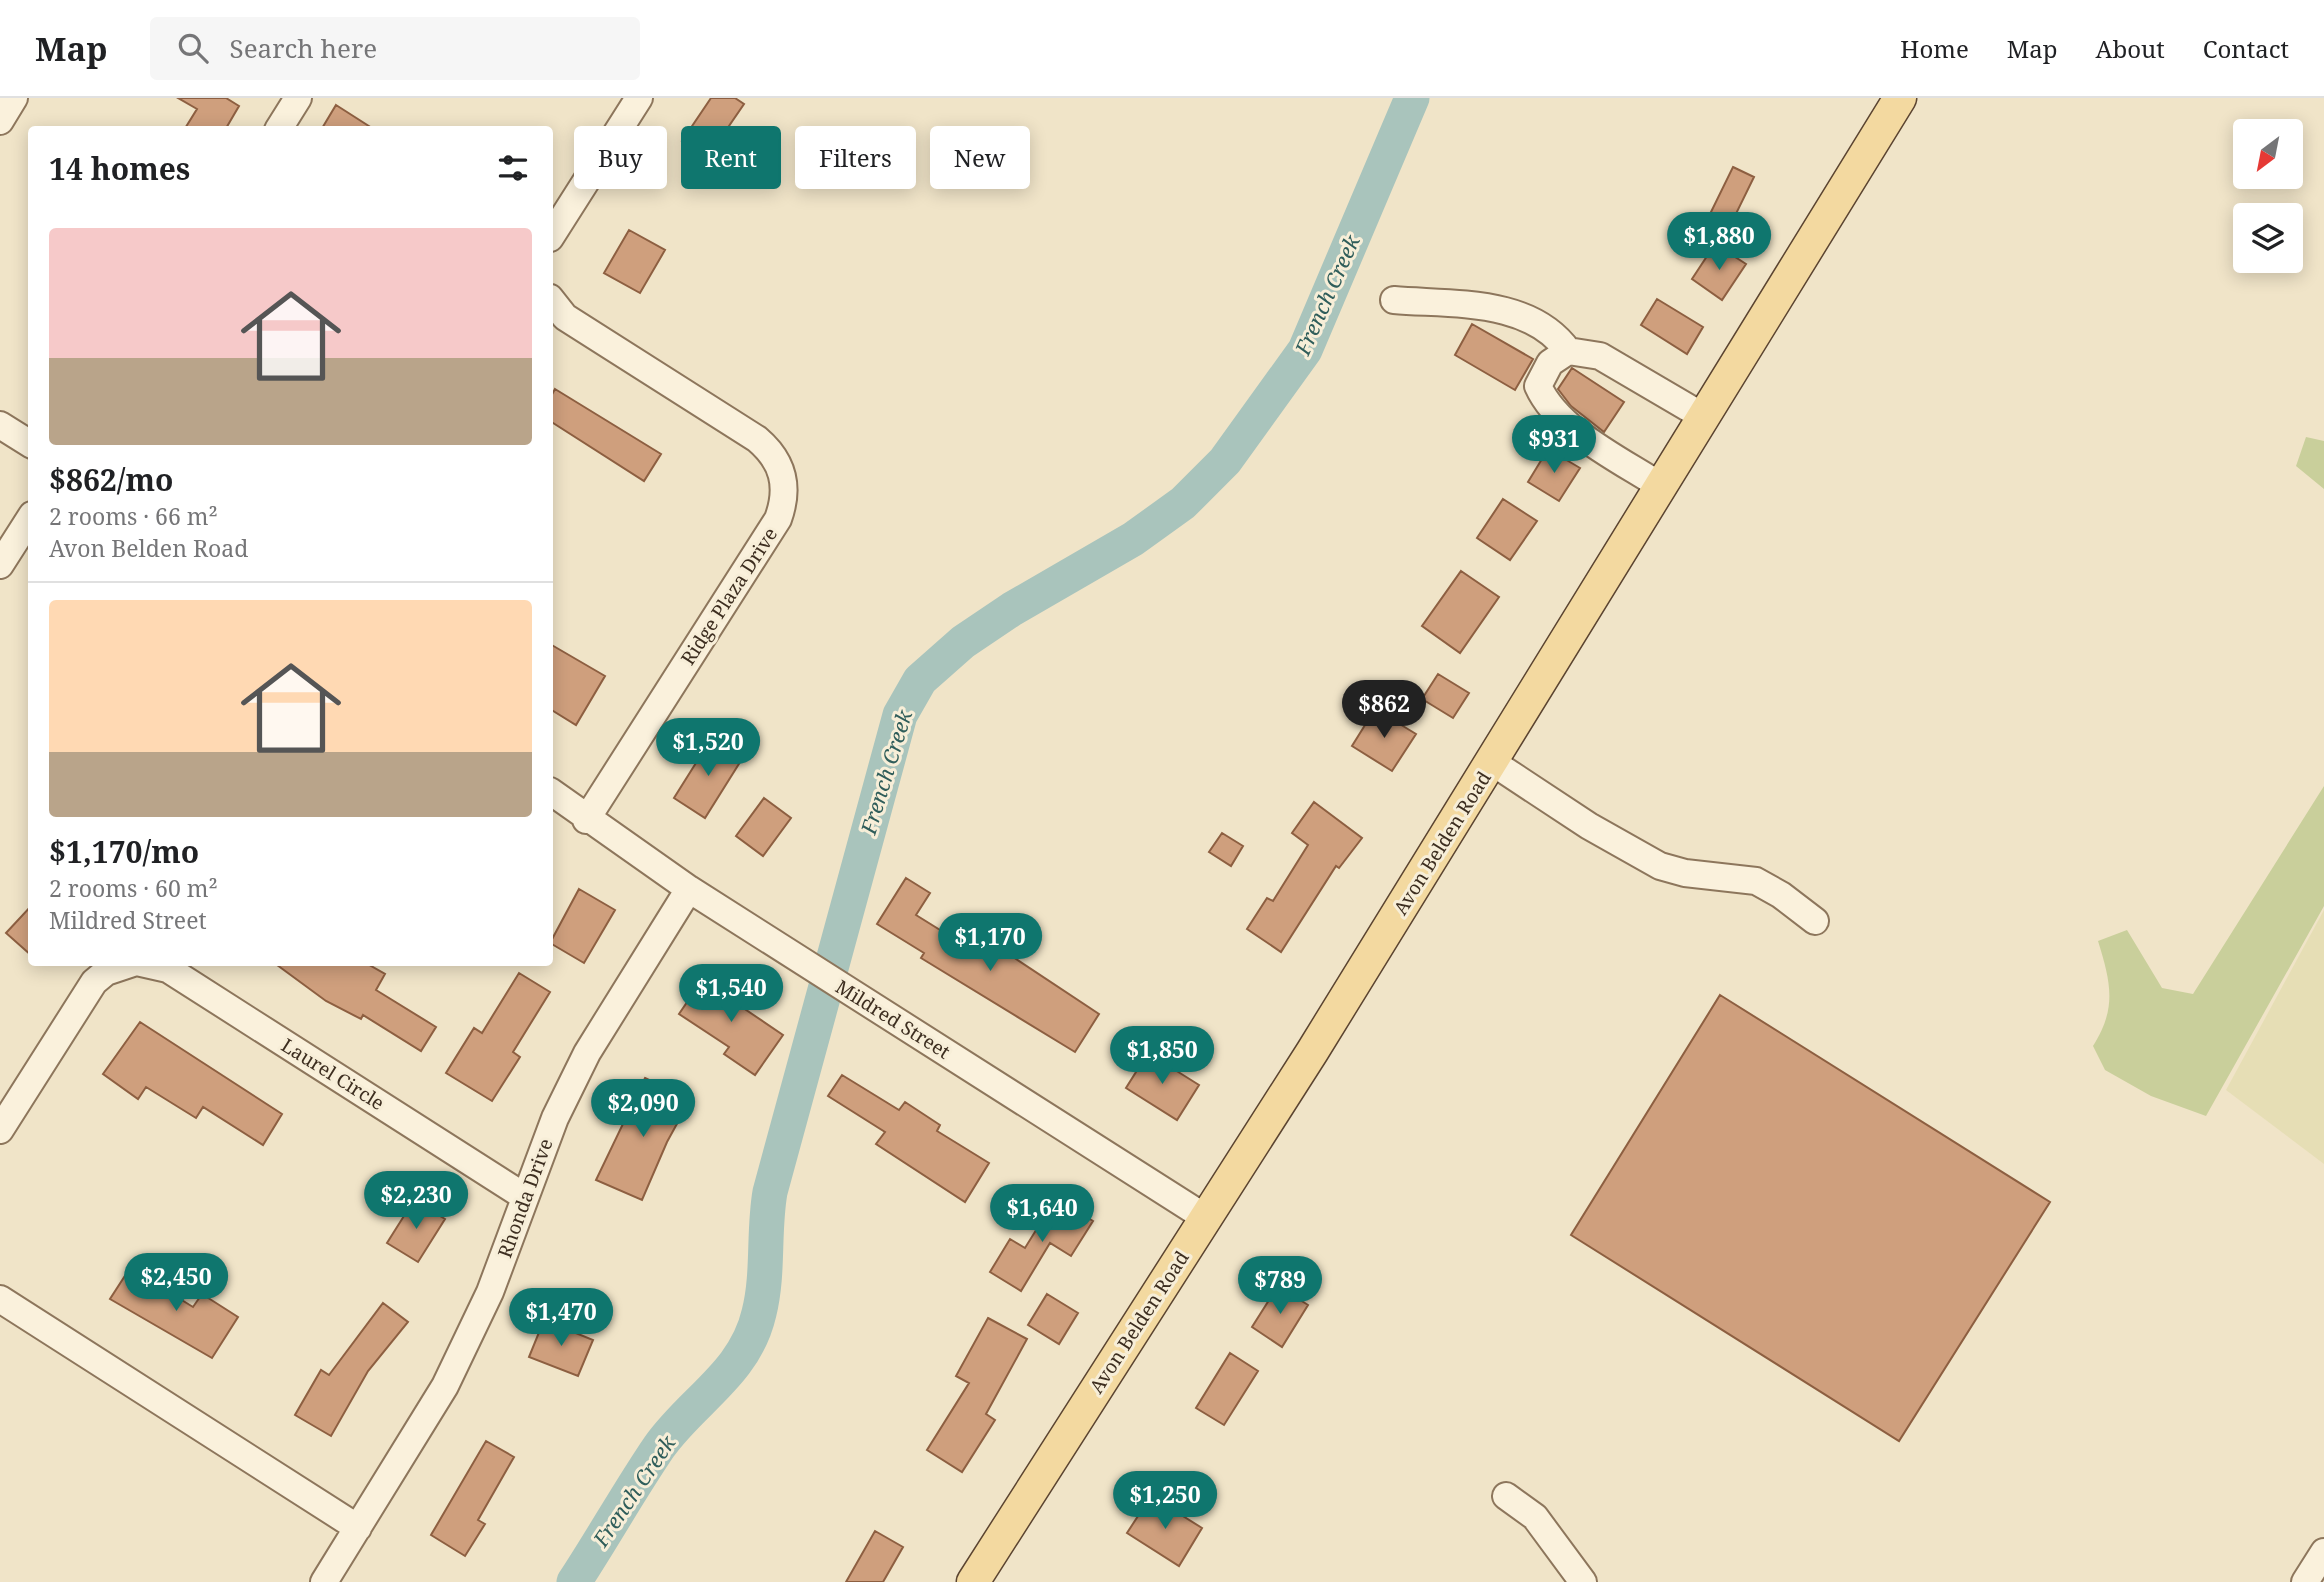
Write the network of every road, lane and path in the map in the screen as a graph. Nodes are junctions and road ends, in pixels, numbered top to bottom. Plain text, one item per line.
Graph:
1 (14, 98) edge
2 (298, 98) edge
3 (639, 98) edge
4 (1900, 98) edge
5 (0, 121) edge
6 (280, 126) edge
7 (553, 233) edge
8 (1394, 300) dead end
9 (553, 302) edge
10 (1568, 351) junction
11 (1704, 417) junction
12 (0, 425) edge
13 (28, 442) edge
14 (1662, 487) junction
15 (28, 522) edge
16 (0, 565) edge
17 (1492, 762) junction
18 (553, 793) edge
19 (586, 820) junction
20 (689, 889) junction
21 (1815, 921) dead end
22 (125, 966) edge
23 (155, 966) edge
24 (0, 1130) edge
25 (525, 1197) junction
26 (1206, 1217) junction
27 (0, 1299) edge
28 (1506, 1496) dead end
29 (358, 1528) junction
30 (2324, 1552) edge
31 (324, 1582) edge
32 (973, 1582) edge
33 (1583, 1582) edge
34 (2305, 1582) edge

1 - 5 street
2 - 6 street
3 - 7 street
4 - 11 main road, Avon Belden Road
8 - 10 street
9 - 19 street, Ridge Plaza Drive
10 - 11 street
10 - 14 street
11 - 14 main road, Avon Belden Road
12 - 13 street
14 - 17 main road, Avon Belden Road
15 - 16 street
17 - 21 street
17 - 26 main road, Avon Belden Road
18 - 19 street, Mildred Street
19 - 20 street, Mildred Street
20 - 25 street, Rhonda Drive
20 - 26 street, Mildred Street
22 - 24 street, Laurel Circle
23 - 25 street, Laurel Circle
25 - 29 street, Rhonda Drive
26 - 32 main road, Avon Belden Road
27 - 29 street
28 - 33 street
29 - 31 street, Rhonda Drive
30 - 34 street

